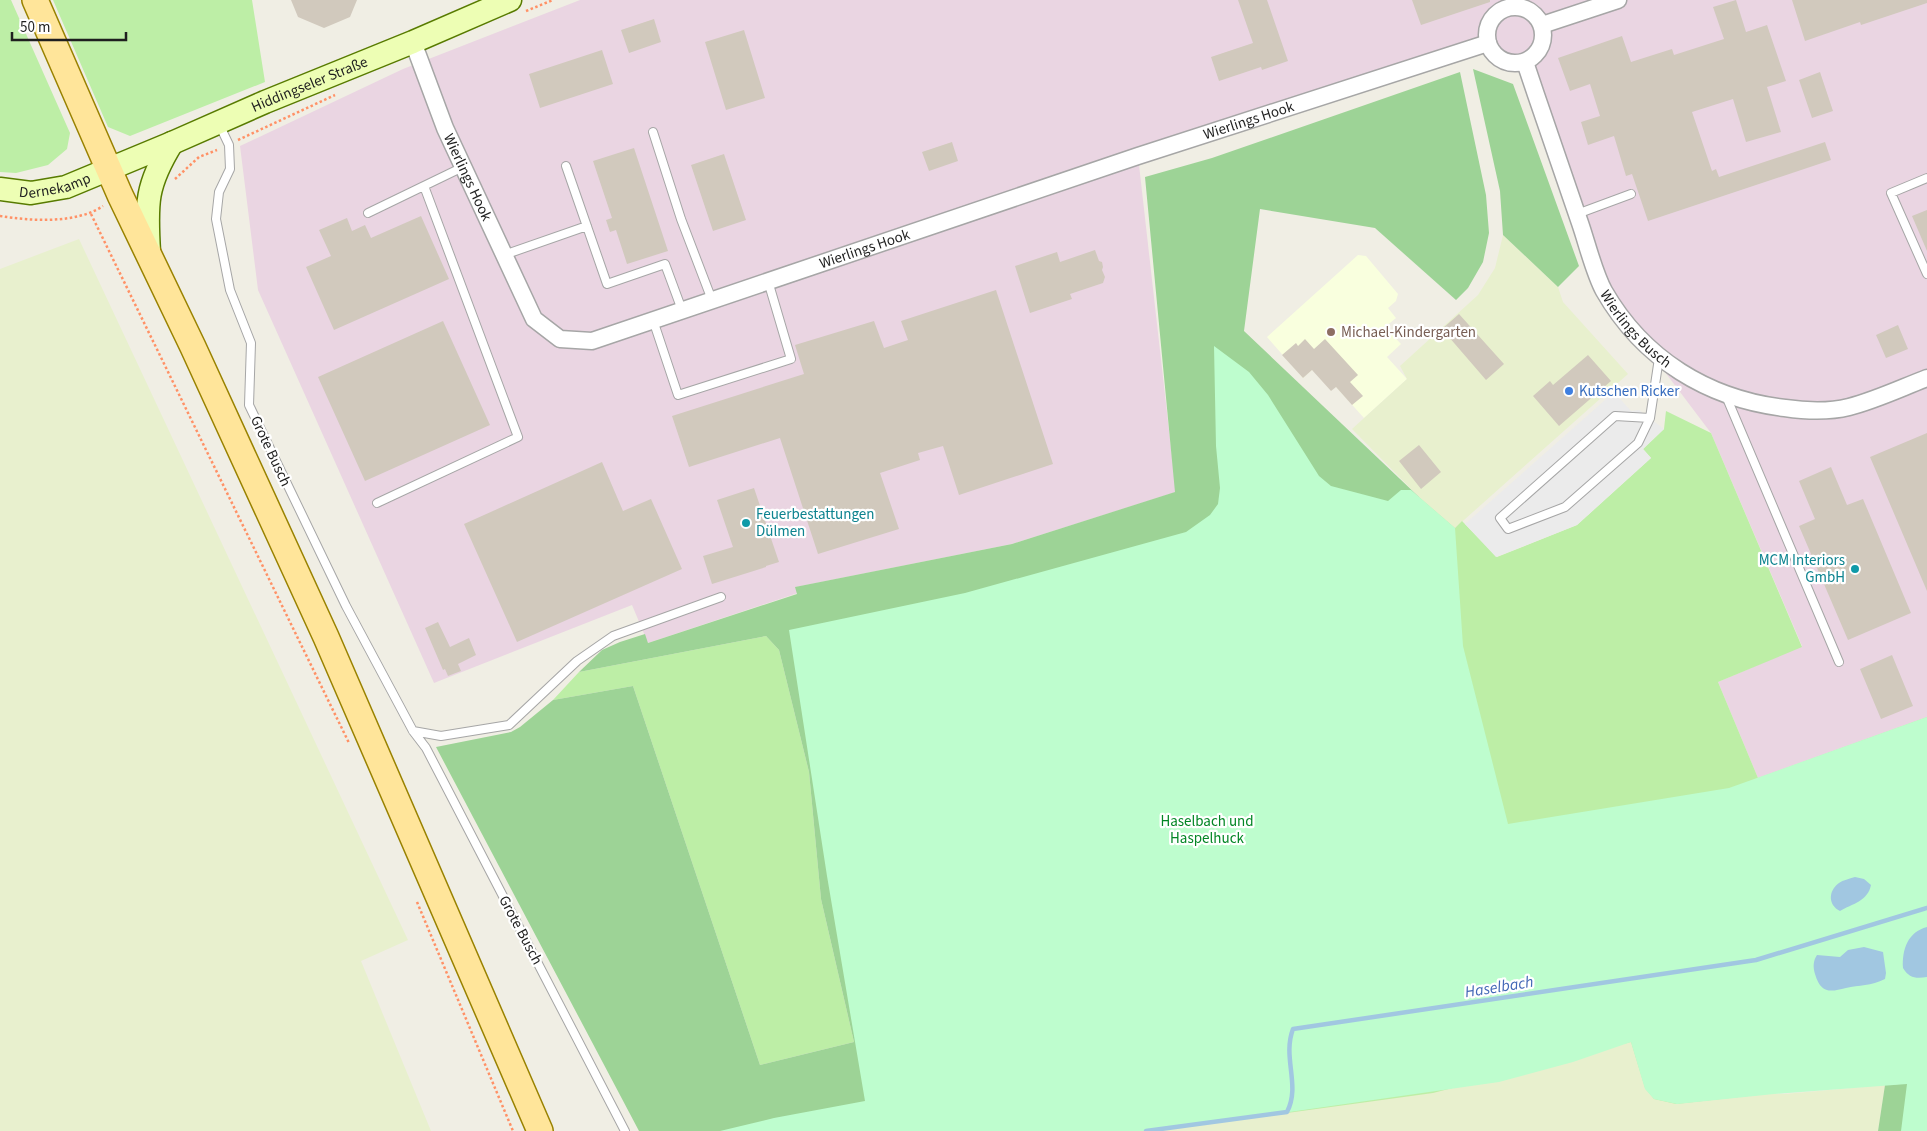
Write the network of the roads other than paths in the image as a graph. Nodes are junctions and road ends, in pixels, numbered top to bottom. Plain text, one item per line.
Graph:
1 (35, 0) edge
2 (1618, 0) edge
3 (1506, 4) edge
4 (518, 6) edge
5 (1542, 25) junction
6 (413, 42) junction
7 (1488, 43) junction
8 (1524, 62) junction
9 (218, 122) junction
10 (653, 132) dead end
11 (172, 143) junction
12 (566, 166) dead end
13 (463, 167) junction
14 (109, 170) junction
15 (1927, 178) edge
16 (424, 186) junction
17 (0, 189) edge
18 (1631, 194) dead end
19 (368, 213) dead end
20 (1577, 214) junction
21 (587, 226) junction
22 (504, 255) junction
23 (149, 256) junction
24 (1927, 274) edge
25 (768, 281) junction
26 (712, 300) junction
27 (682, 310) junction
28 (653, 320) junction
29 (1659, 358) junction
30 (1927, 378) edge
31 (1726, 396) junction
32 (1650, 418) junction
33 (377, 503) dead end
34 (720, 597) dead end
35 (1838, 662) dead end
36 (413, 731) junction
37 (540, 1131) edge
38 (625, 1131) edge

1 - 14 main road
2 - 5 street
3 - 5 street
3 - 7 street
4 - 6 street, Hiddingseler Straße
5 - 8 street
6 - 9 street, Hiddingseler Straße
6 - 13 street, Wierlings Hook
7 - 8 street
7 - 25 street, Wierlings Hook
8 - 20 street, Wierlings Busch
9 - 11 street, Hiddingseler Straße
9 - 36 lane, Grote Busch
10 - 26 lane
11 - 14 street, Hiddingseler Straße
11 - 23 street
12 - 21 lane
13 - 16 lane
13 - 22 street, Wierlings Hook
14 - 17 street, Dernekamp
14 - 23 main road
15 - 24 lane
16 - 19 lane
16 - 33 lane
18 - 20 lane
20 - 29 street, Wierlings Busch
21 - 22 lane
21 - 27 lane
22 - 28 street, Wierlings Hook
23 - 37 main road
25 - 26 street, Wierlings Hook
25 - 28 lane
26 - 27 street, Wierlings Hook
27 - 28 street, Wierlings Hook
29 - 31 street, Wierlings Busch
29 - 32 lane
30 - 31 street, Wierlings Busch
31 - 35 lane
32 - 32 lane
34 - 36 lane
36 - 38 lane, Grote Busch

